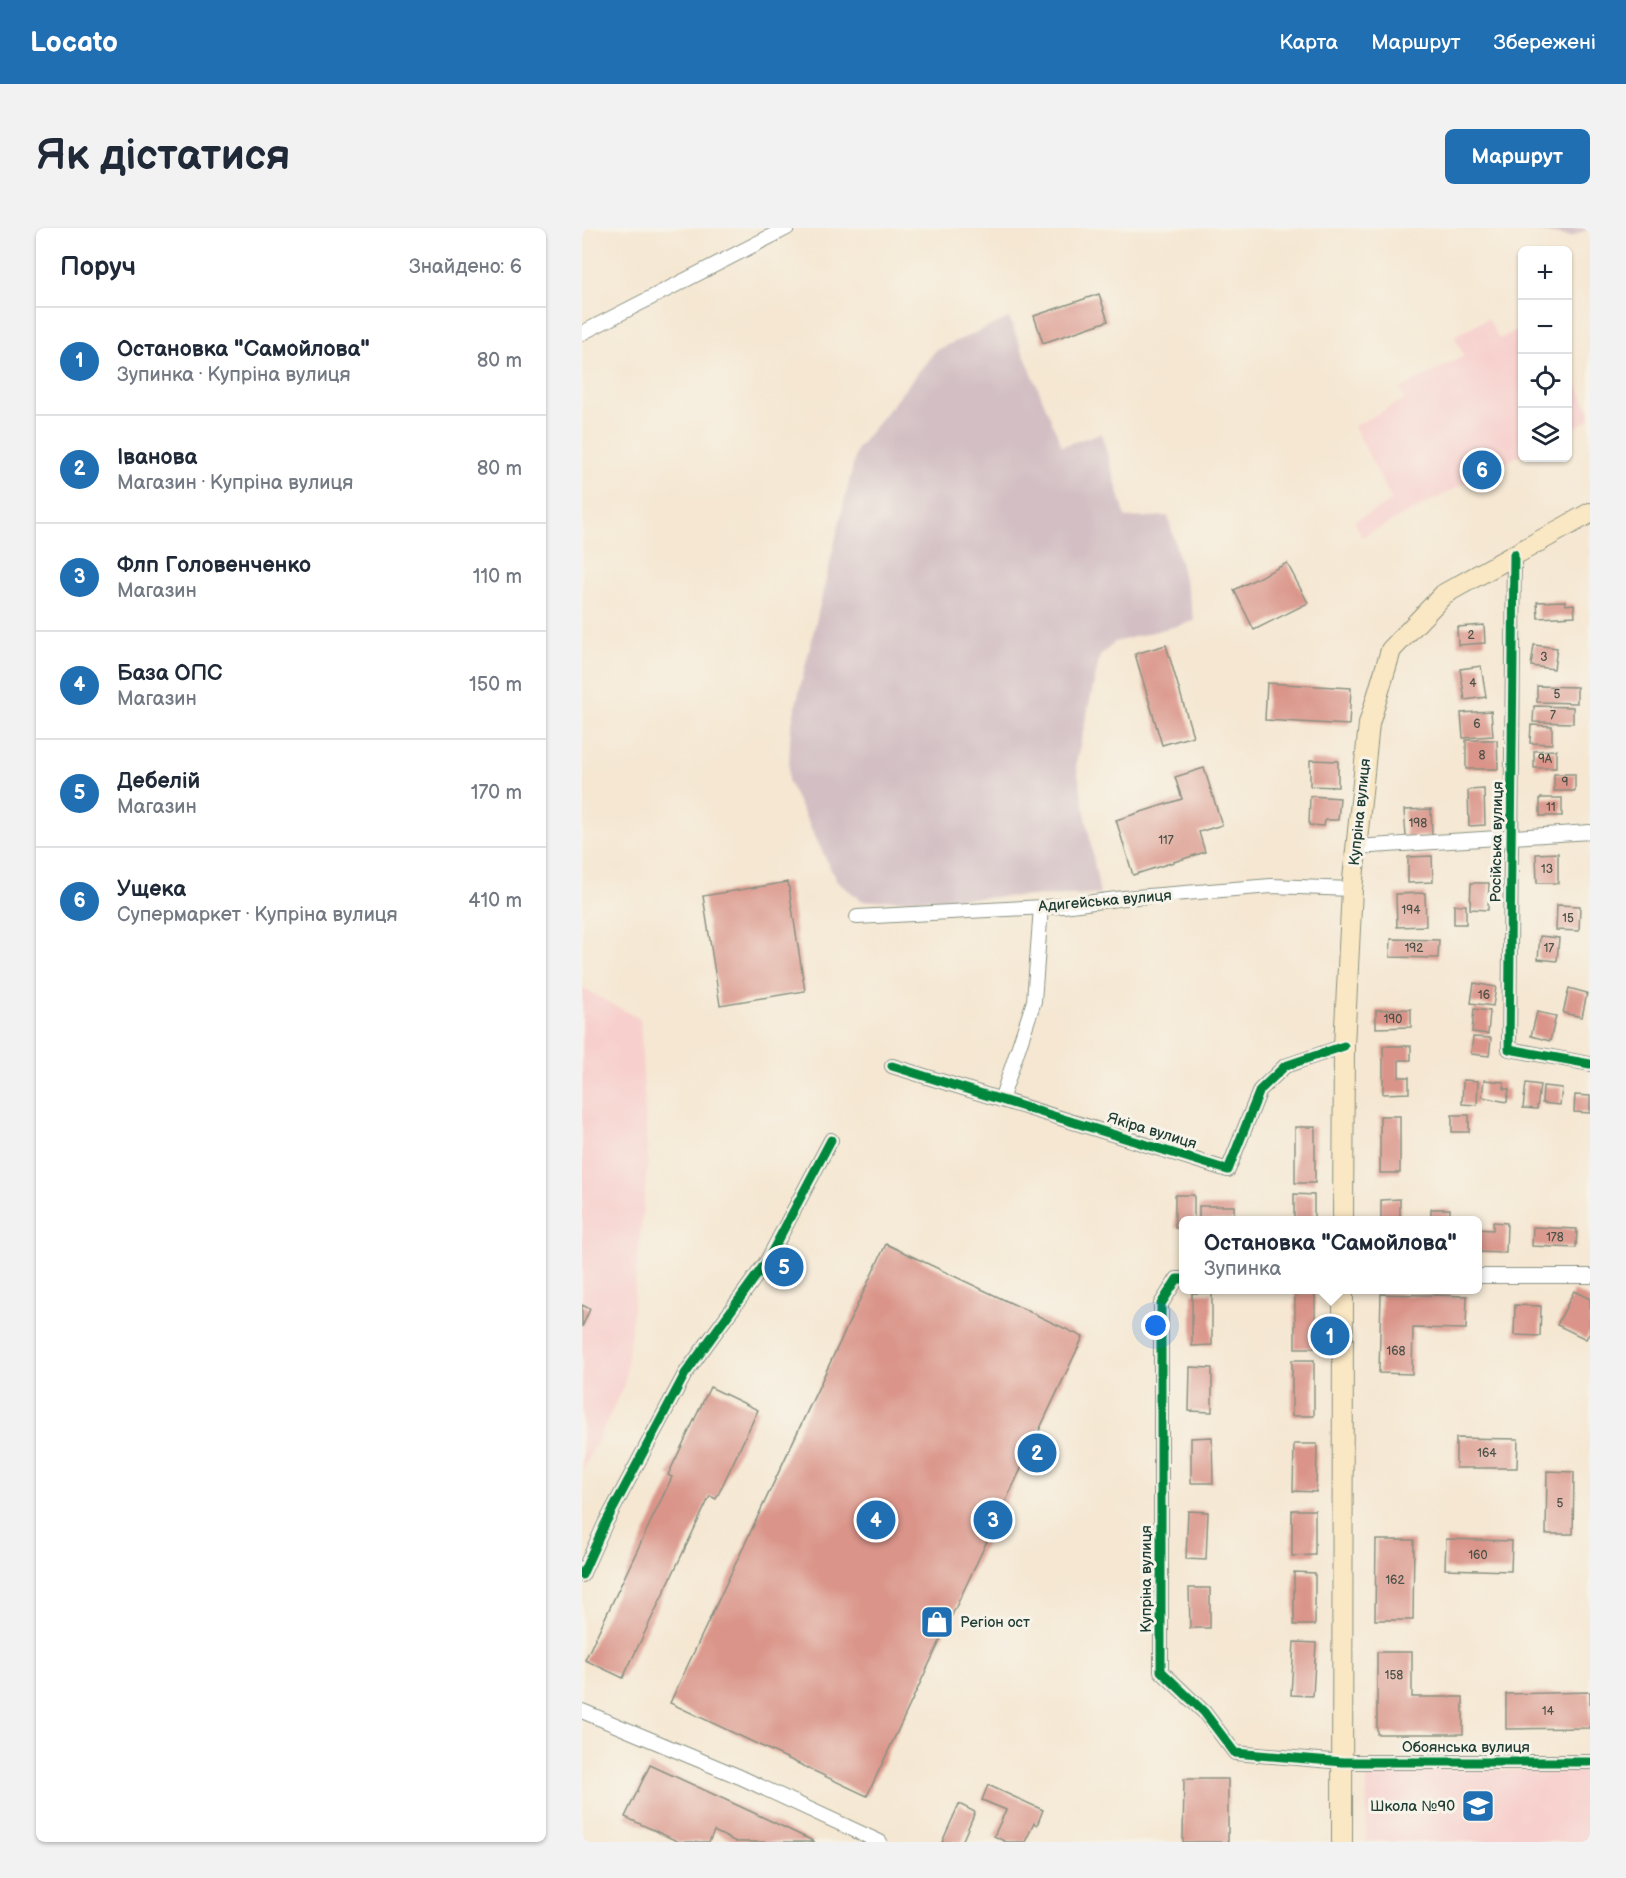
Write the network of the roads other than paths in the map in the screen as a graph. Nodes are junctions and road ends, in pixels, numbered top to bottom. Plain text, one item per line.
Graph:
1 (787, 228) edge
2 (582, 333) edge
3 (1590, 513) edge
4 (1515, 554) junction
5 (1590, 832) edge
6 (1512, 838) junction
7 (1356, 847) junction
8 (1352, 889) junction
9 (1041, 907) junction
10 (858, 917) dead end
11 (1344, 1046) junction
12 (1590, 1064) edge
13 (892, 1066) dead end
14 (1001, 1100) junction
15 (831, 1140) dead end
16 (1343, 1216) edge
17 (1482, 1276) edge
18 (1590, 1276) edge
19 (1179, 1279) edge
20 (1343, 1294) edge
21 (582, 1575) edge
22 (582, 1711) edge
23 (1343, 1762) junction
24 (1590, 1762) edge
25 (880, 1842) edge
26 (1342, 1842) edge

1 - 2 street
3 - 4 main road, Купріна вулиця
4 - 6 street, Російська вулиця
4 - 7 main road, Купріна вулиця
5 - 6 street
6 - 7 street
6 - 12 street, Російська вулиця
7 - 8 main road, Купріна вулиця
8 - 9 street, Адигейська вулиця
8 - 11 main road, Купріна вулиця
9 - 10 street, Адигейська вулиця
9 - 14 street
11 - 14 street, Якіра вулиця
11 - 16 main road, Купріна вулиця
13 - 14 street, Якіра вулиця
15 - 21 street
17 - 18 street
19 - 23 street, Купріна вулиця
20 - 23 main road
22 - 25 street
23 - 24 street, Обоянська вулиця
23 - 26 main road

